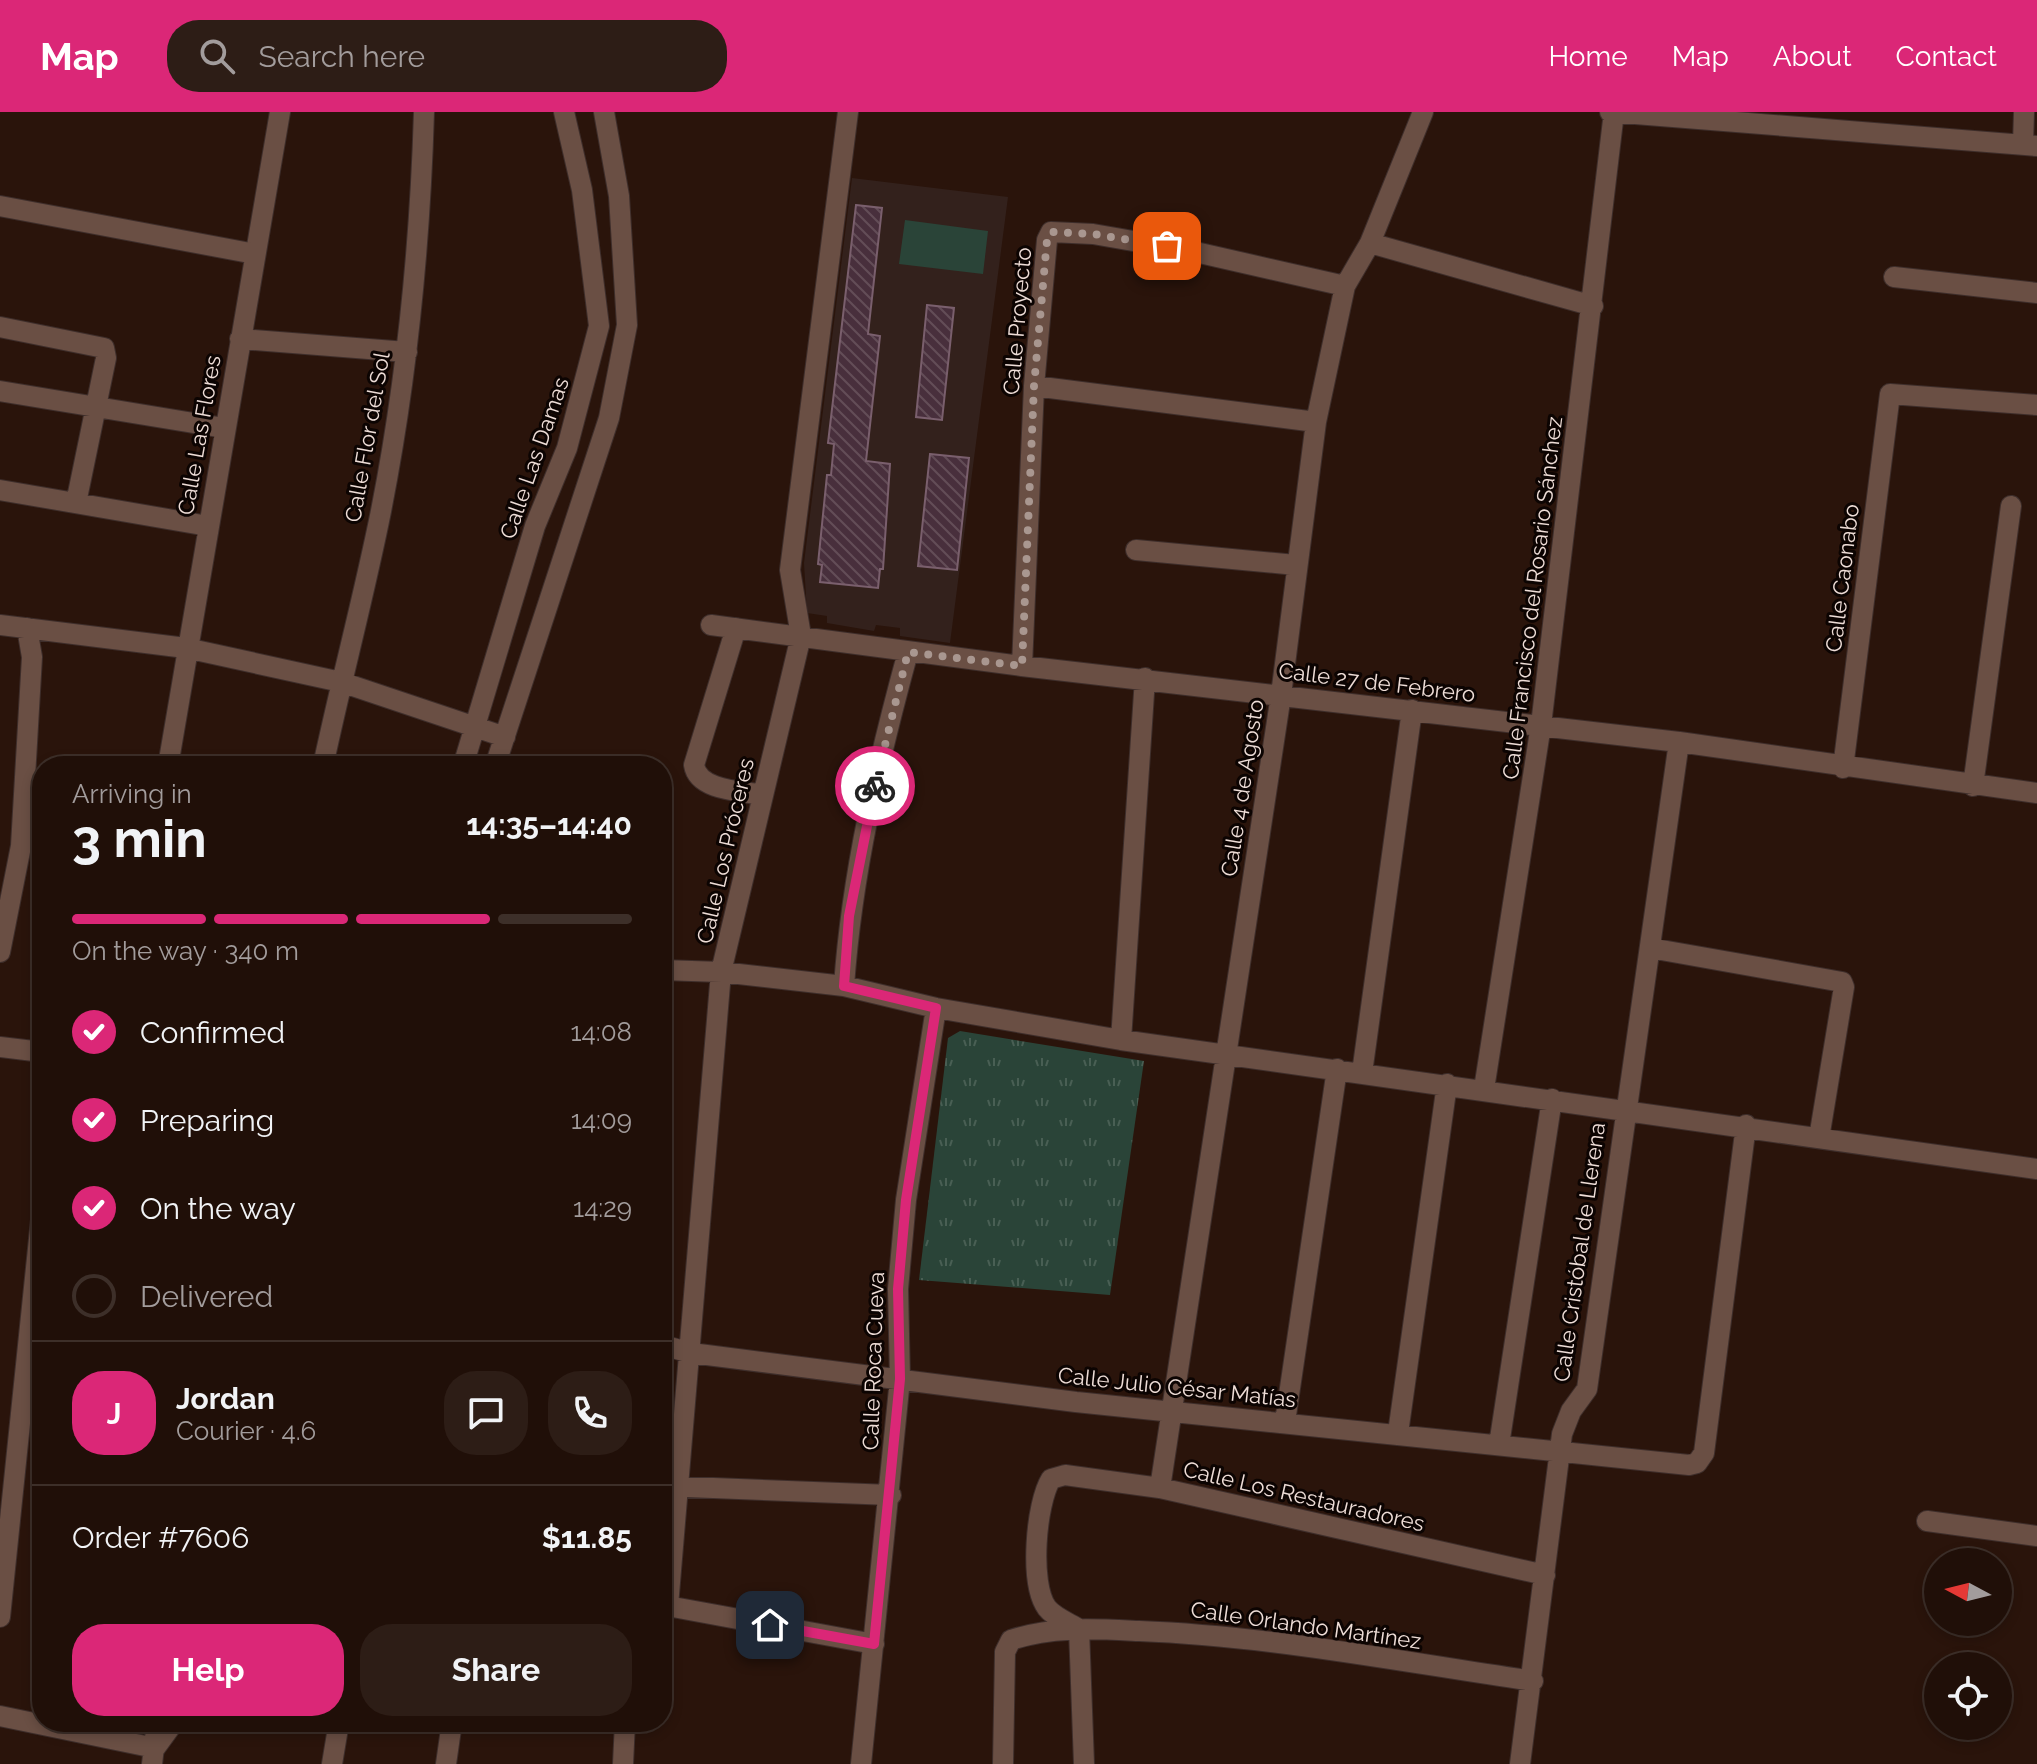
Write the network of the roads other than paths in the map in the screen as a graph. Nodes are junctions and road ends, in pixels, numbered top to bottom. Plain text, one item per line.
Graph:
1 (280, 112) edge
2 (424, 112) edge
3 (564, 112) edge
4 (604, 112) edge
5 (848, 112) edge
6 (1423, 112) edge
7 (1612, 112) edge
8 (2024, 112) edge
9 (2030, 145) edge
10 (0, 206) edge
11 (1370, 243) junction
12 (255, 254) junction
13 (1894, 277) dead end
14 (1345, 286) junction
15 (2037, 293) edge
16 (1593, 306) junction
17 (627, 325) junction
18 (599, 326) junction
19 (0, 327) edge
20 (240, 339) junction
21 (407, 352) junction
22 (1034, 386) junction
23 (0, 391) edge
24 (2037, 405) edge
25 (96, 407) junction
26 (1316, 422) junction
27 (224, 428) junction
28 (0, 490) edge
29 (76, 503) junction
30 (2011, 506) dead end
31 (208, 526) junction
32 (1136, 550) dead end
33 (1296, 565) junction
34 (0, 625) edge
35 (711, 625) dead end
36 (27, 628) junction
37 (736, 628) junction
38 (801, 636) junction
39 (186, 648) junction
40 (908, 652) junction
41 (1022, 666) junction
42 (1145, 678) junction
43 (341, 682) junction
44 (1281, 695) junction
45 (1412, 710) junction
46 (1541, 725) junction
47 (476, 727) junction
48 (505, 737) junction
49 (1679, 742) junction
50 (170, 756) edge
51 (325, 756) edge
52 (466, 756) edge
53 (498, 756) edge
54 (1843, 768) junction
55 (1973, 786) junction
56 (2037, 793) edge
57 (763, 795) junction
58 (1650, 948) junction
59 (0, 952) edge
60 (672, 970) edge
61 (721, 972) junction
62 (844, 986) junction
63 (936, 1008) junction
64 (1121, 1040) junction
65 (0, 1047) edge
66 (32, 1051) edge
67 (1226, 1055) junction
68 (1337, 1069) junction
69 (1362, 1073) junction
70 (1447, 1084) junction
71 (1484, 1089) junction
72 (1552, 1099) junction
73 (1624, 1110) junction
74 (1746, 1125) junction
75 (1819, 1138) junction
76 (2037, 1169) edge
77 (32, 1307) edge
78 (672, 1348) edge
79 (691, 1353) junction
80 (900, 1379) junction
81 (1171, 1411) junction
82 (1285, 1422) junction
83 (1398, 1433) junction
84 (1499, 1445) junction
85 (1560, 1453) junction
86 (672, 1480) edge
87 (672, 1487) edge
88 (1160, 1488) junction
89 (891, 1495) junction
90 (1927, 1521) dead end
91 (2037, 1536) edge
92 (1545, 1575) junction
93 (672, 1607) edge
94 (0, 1617) edge
95 (1079, 1629) junction
96 (874, 1644) junction
97 (1533, 1681) junction
98 (0, 1716) edge
99 (32, 1724) edge
100 (62, 1732) edge
101 (156, 1732) edge
102 (168, 1732) edge
103 (337, 1732) edge
104 (451, 1732) edge
105 (625, 1732) edge
106 (154, 1756) edge
107 (332, 1764) edge
108 (446, 1764) edge
109 (623, 1764) edge
110 (861, 1764) edge
111 (1003, 1764) edge
112 (1085, 1764) edge
113 (1520, 1764) edge

1 - 12 street, Calle Las Flores
2 - 21 street, Calle Flor del Sol
3 - 18 street, Calle Las Damas
4 - 17 street
5 - 38 street, Calle Los Próceres
6 - 11 street, Calle 4 de Agosto
7 - 9 street
7 - 16 street, Calle Francisco del Rosario Sánchez
8 - 9 street
10 - 12 street
11 - 14 street, Calle 4 de Agosto
11 - 16 street
12 - 20 street, Calle Las Flores
13 - 15 street
14 - 22 street, Calle Proyecto
14 - 26 street, Calle 4 de Agosto
16 - 46 street, Calle Francisco del Rosario Sánchez
17 - 18 street
17 - 48 street
18 - 47 street, Calle Las Damas
19 - 25 street
20 - 21 street
20 - 27 street, Calle Las Flores
21 - 43 street, Calle Flor del Sol
22 - 26 street
22 - 41 street, Calle Proyecto
23 - 25 street
24 - 54 street, Calle Caonabo
25 - 27 street
25 - 29 street
26 - 33 street, Calle 4 de Agosto
27 - 31 street, Calle Las Flores
28 - 29 street
29 - 31 street
30 - 55 street
31 - 39 street, Calle Las Flores
32 - 33 street
33 - 44 street, Calle 4 de Agosto
34 - 36 street
35 - 37 street, Calle 27 de Febrero
36 - 39 street
36 - 59 street
37 - 38 street, Calle 27 de Febrero
37 - 57 street
38 - 40 street, Calle 27 de Febrero
38 - 57 street, Calle Los Próceres
39 - 43 street
39 - 50 street, Calle Las Flores
40 - 41 street, Calle 27 de Febrero
40 - 62 street
41 - 42 street, Calle 27 de Febrero
42 - 44 street, Calle 27 de Febrero
42 - 64 street
43 - 47 street
43 - 51 street, Calle Flor del Sol
44 - 45 street, Calle 27 de Febrero
44 - 67 street, Calle 4 de Agosto
45 - 46 street, Calle 27 de Febrero
45 - 69 street
46 - 49 street, Calle 27 de Febrero
46 - 71 street, Calle Francisco del Rosario Sánchez
47 - 48 street
47 - 52 street, Calle Las Damas
48 - 53 street
49 - 54 street, Calle 27 de Febrero
49 - 58 street, Calle Cristóbal de Llerena
54 - 55 street, Calle 27 de Febrero
55 - 56 street, Calle 27 de Febrero
57 - 61 street, Calle Los Próceres
58 - 73 street, Calle Cristóbal de Llerena
58 - 75 street
60 - 61 street
61 - 62 street
61 - 79 street, Calle Los Próceres
62 - 63 street
63 - 64 street
63 - 80 street, Calle Roca Cueva
64 - 67 street
65 - 66 street
67 - 68 street
67 - 81 street, Calle 4 de Agosto
68 - 69 street
68 - 82 street
69 - 70 street
70 - 71 street
70 - 83 street
71 - 72 street
72 - 73 street
72 - 84 street
73 - 74 street
73 - 85 street, Calle Cristóbal de Llerena
74 - 75 street
74 - 85 street, Calle Julio César Matías
75 - 76 street
77 - 94 street
78 - 79 street, Calle Julio César Matías
79 - 80 street, Calle Julio César Matías
79 - 86 street, Calle Los Próceres
80 - 81 street, Calle Julio César Matías
80 - 89 street, Calle Roca Cueva
81 - 82 street, Calle Julio César Matías
81 - 88 street, Calle 4 de Agosto
82 - 83 street, Calle Julio César Matías
83 - 84 street, Calle Julio César Matías
84 - 85 street, Calle Julio César Matías
85 - 92 street, Calle Cristóbal de Llerena
87 - 89 street
88 - 92 street, Calle Los Restauradores
88 - 95 street, Calle Los Restauradores
89 - 96 street, Calle Roca Cueva
90 - 91 street
92 - 97 street, Calle Cristóbal de Llerena
93 - 96 street
95 - 97 street, Calle Orlando Martínez
95 - 111 street, Calle Orlando Martínez
95 - 112 street
96 - 110 street, Calle Roca Cueva
97 - 113 street, Calle Cristóbal de Llerena
98 - 99 street
100 - 106 street
101 - 106 street
102 - 106 street
103 - 107 street
104 - 108 street
105 - 109 street

